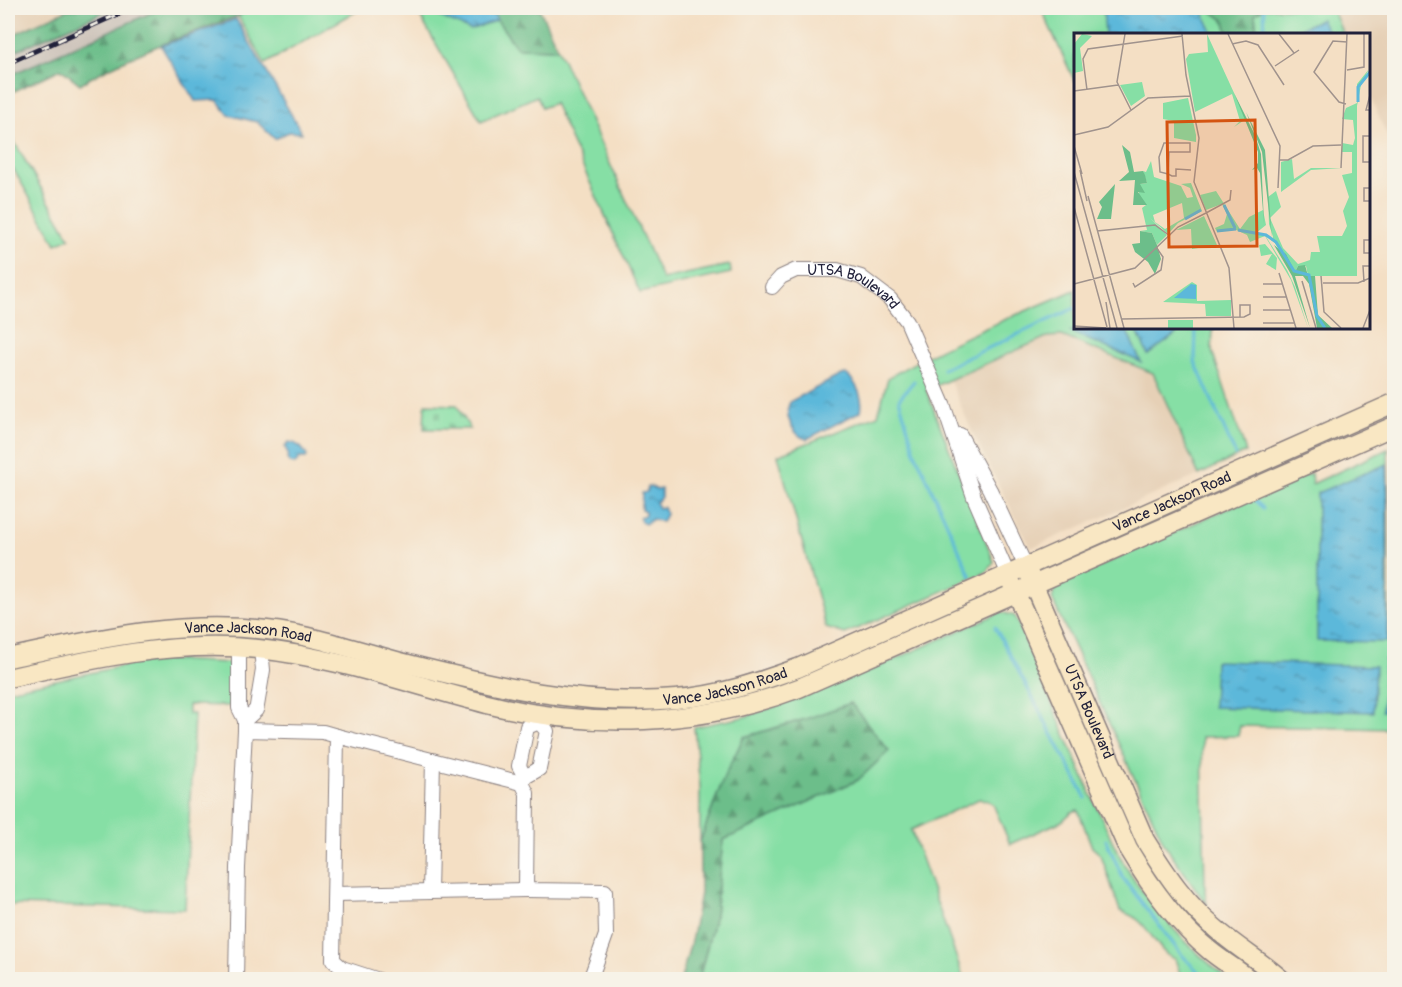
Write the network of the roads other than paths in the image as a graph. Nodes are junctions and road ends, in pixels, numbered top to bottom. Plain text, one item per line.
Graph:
1 (772, 286) dead end
2 (1395, 403) edge
3 (944, 407) junction
4 (1395, 426) edge
5 (1026, 567) junction
6 (1008, 575) junction
7 (1033, 584) junction
8 (1015, 593) junction
9 (239, 647) junction
10 (261, 649) junction
11 (8, 658) edge
12 (8, 678) edge
13 (240, 691) junction
14 (259, 692) junction
15 (539, 719) junction
16 (245, 725) junction
17 (338, 736) junction
18 (521, 755) junction
19 (542, 758) junction
20 (433, 760) junction
21 (524, 780) junction
22 (526, 890) junction
23 (430, 892) junction
24 (335, 894) junction
25 (1274, 977) edge
26 (236, 980) edge
27 (379, 980) edge
28 (590, 980) edge
29 (1250, 980) edge

1 - 3 street, UTSA Boulevard
2 - 5 main road, Vance Jackson Road
3 - 5 street, UTSA Boulevard
3 - 6 street, UTSA Boulevard
4 - 7 main road, Vance Jackson Road
5 - 6 main road, Vance Jackson Road
5 - 7 main road, UTSA Boulevard
6 - 8 main road, UTSA Boulevard
6 - 11 main road, Vance Jackson Road
7 - 8 main road, Vance Jackson Road
7 - 25 main road, UTSA Boulevard
8 - 15 main road, Vance Jackson Road
8 - 29 main road, UTSA Boulevard
9 - 10 main road, Vance Jackson Road
9 - 12 main road, Vance Jackson Road
9 - 13 street
10 - 14 street
10 - 15 main road, Vance Jackson Road
13 - 14 street
13 - 16 street
14 - 16 street
15 - 18 street
15 - 19 street
16 - 17 street
16 - 26 street
17 - 20 street
17 - 24 street
18 - 19 street
18 - 21 street
19 - 21 street
20 - 21 street
20 - 23 street
21 - 22 street
22 - 23 street
22 - 28 street
23 - 24 street
24 - 27 street

